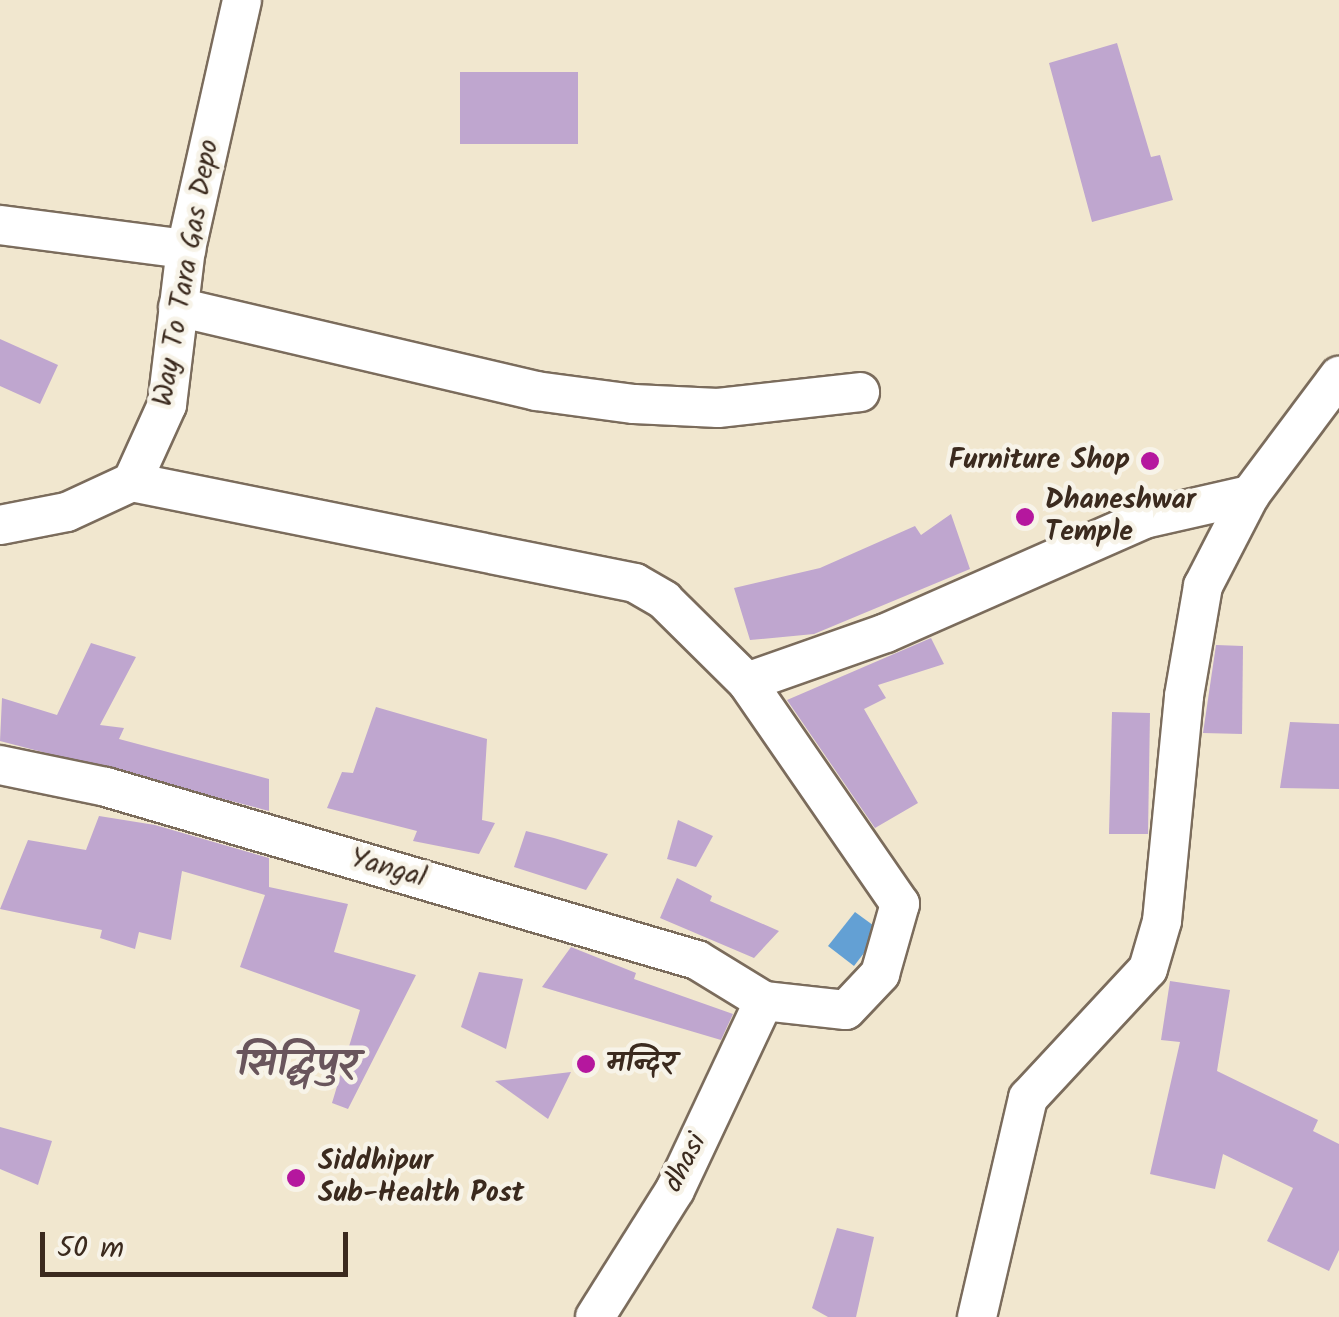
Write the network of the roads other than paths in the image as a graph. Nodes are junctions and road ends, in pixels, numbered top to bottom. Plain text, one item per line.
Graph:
1 (242, 0) edge
2 (0, 225) edge
3 (186, 249) junction
4 (178, 306) junction
5 (1339, 376) edge
6 (860, 392) dead end
7 (132, 482) junction
8 (1250, 494) junction
9 (0, 525) edge
10 (747, 682) junction
11 (0, 765) edge
12 (764, 1001) junction
13 (594, 1317) edge
14 (977, 1317) edge

1 - 3 street, Way To Tara Gas Depo
2 - 3 street
3 - 4 street, Way To Tara Gas Depo
4 - 6 street
4 - 7 street, Way To Tara Gas Depo
5 - 8 street
7 - 9 street
7 - 10 street
8 - 10 street
8 - 14 street
10 - 12 street
11 - 12 street, Yangal
12 - 13 street, dhasi

